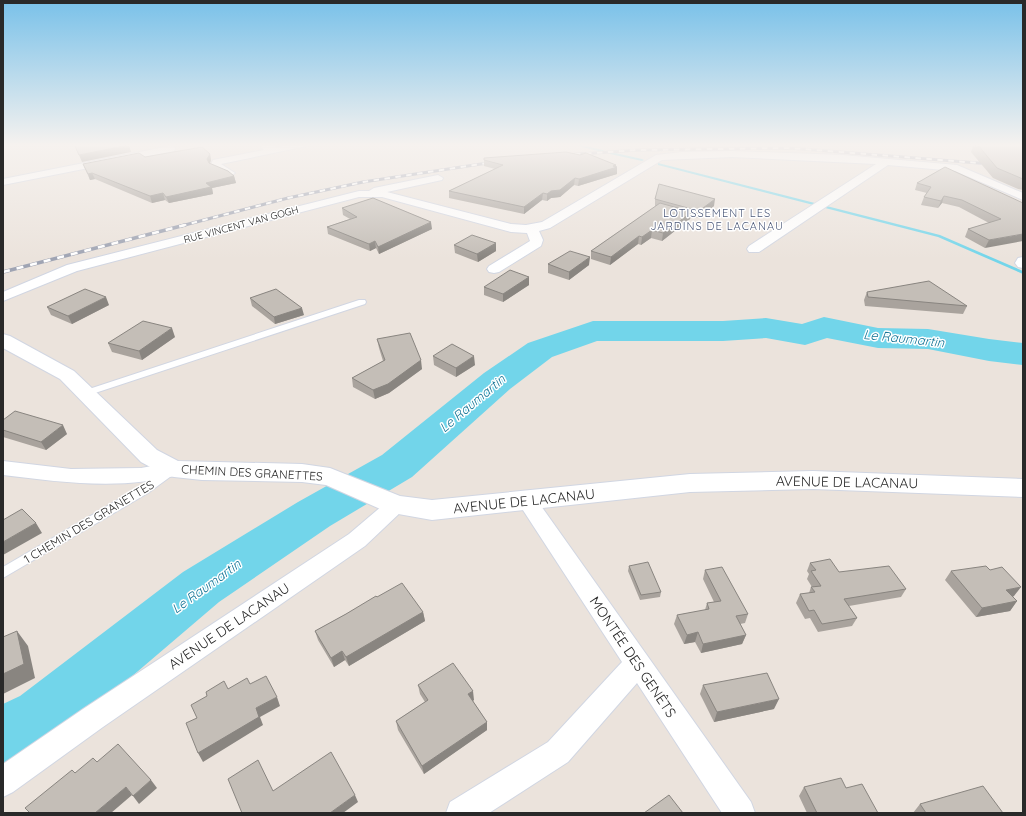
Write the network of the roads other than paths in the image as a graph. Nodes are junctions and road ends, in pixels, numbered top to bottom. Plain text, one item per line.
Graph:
1 (415, 182) edge
2 (616, 182) edge
3 (855, 182) edge
4 (990, 182) edge
5 (359, 194) junction
6 (1023, 196) edge
7 (531, 229) junction
8 (754, 249) dead end
9 (1023, 261) edge
10 (1023, 264) edge
11 (494, 269) dead end
12 (3, 298) edge
13 (362, 302) dead end
14 (3, 340) edge
15 (86, 393) junction
16 (3, 468) edge
17 (174, 469) junction
18 (1023, 488) edge
19 (527, 501) junction
20 (396, 505) junction
21 (3, 574) edge
22 (637, 664) junction
23 (93, 718) junction
24 (3, 766) edge
25 (3, 782) edge
26 (461, 813) edge
27 (740, 813) edge

1 - 5 street
2 - 7 street, RUE VINCENT VAN GOGH
3 - 8 street
4 - 6 street, RUE VINCENT VAN GOGH
5 - 7 street, RUE VINCENT VAN GOGH
5 - 12 street, RUE VINCENT VAN GOGH
7 - 11 street
9 - 10 street
13 - 15 lane
14 - 15 street, CHEMIN DES GRANETTES
15 - 17 street, CHEMIN DES GRANETTES
16 - 17 street
17 - 20 street, CHEMIN DES GRANETTES
17 - 21 lane, 1 CHEMIN DES GRANETTES
18 - 19 street, AVENUE DE LACANAU
19 - 20 street, AVENUE DE LACANAU
19 - 22 street, MONTÉE DES GENÊTS
20 - 23 street, AVENUE DE LACANAU
22 - 26 street
22 - 27 street, MONTÉE DES GENÊTS
23 - 24 street, AVENUE DE LACANAU
23 - 25 street, AVENUE DE LACANAU

